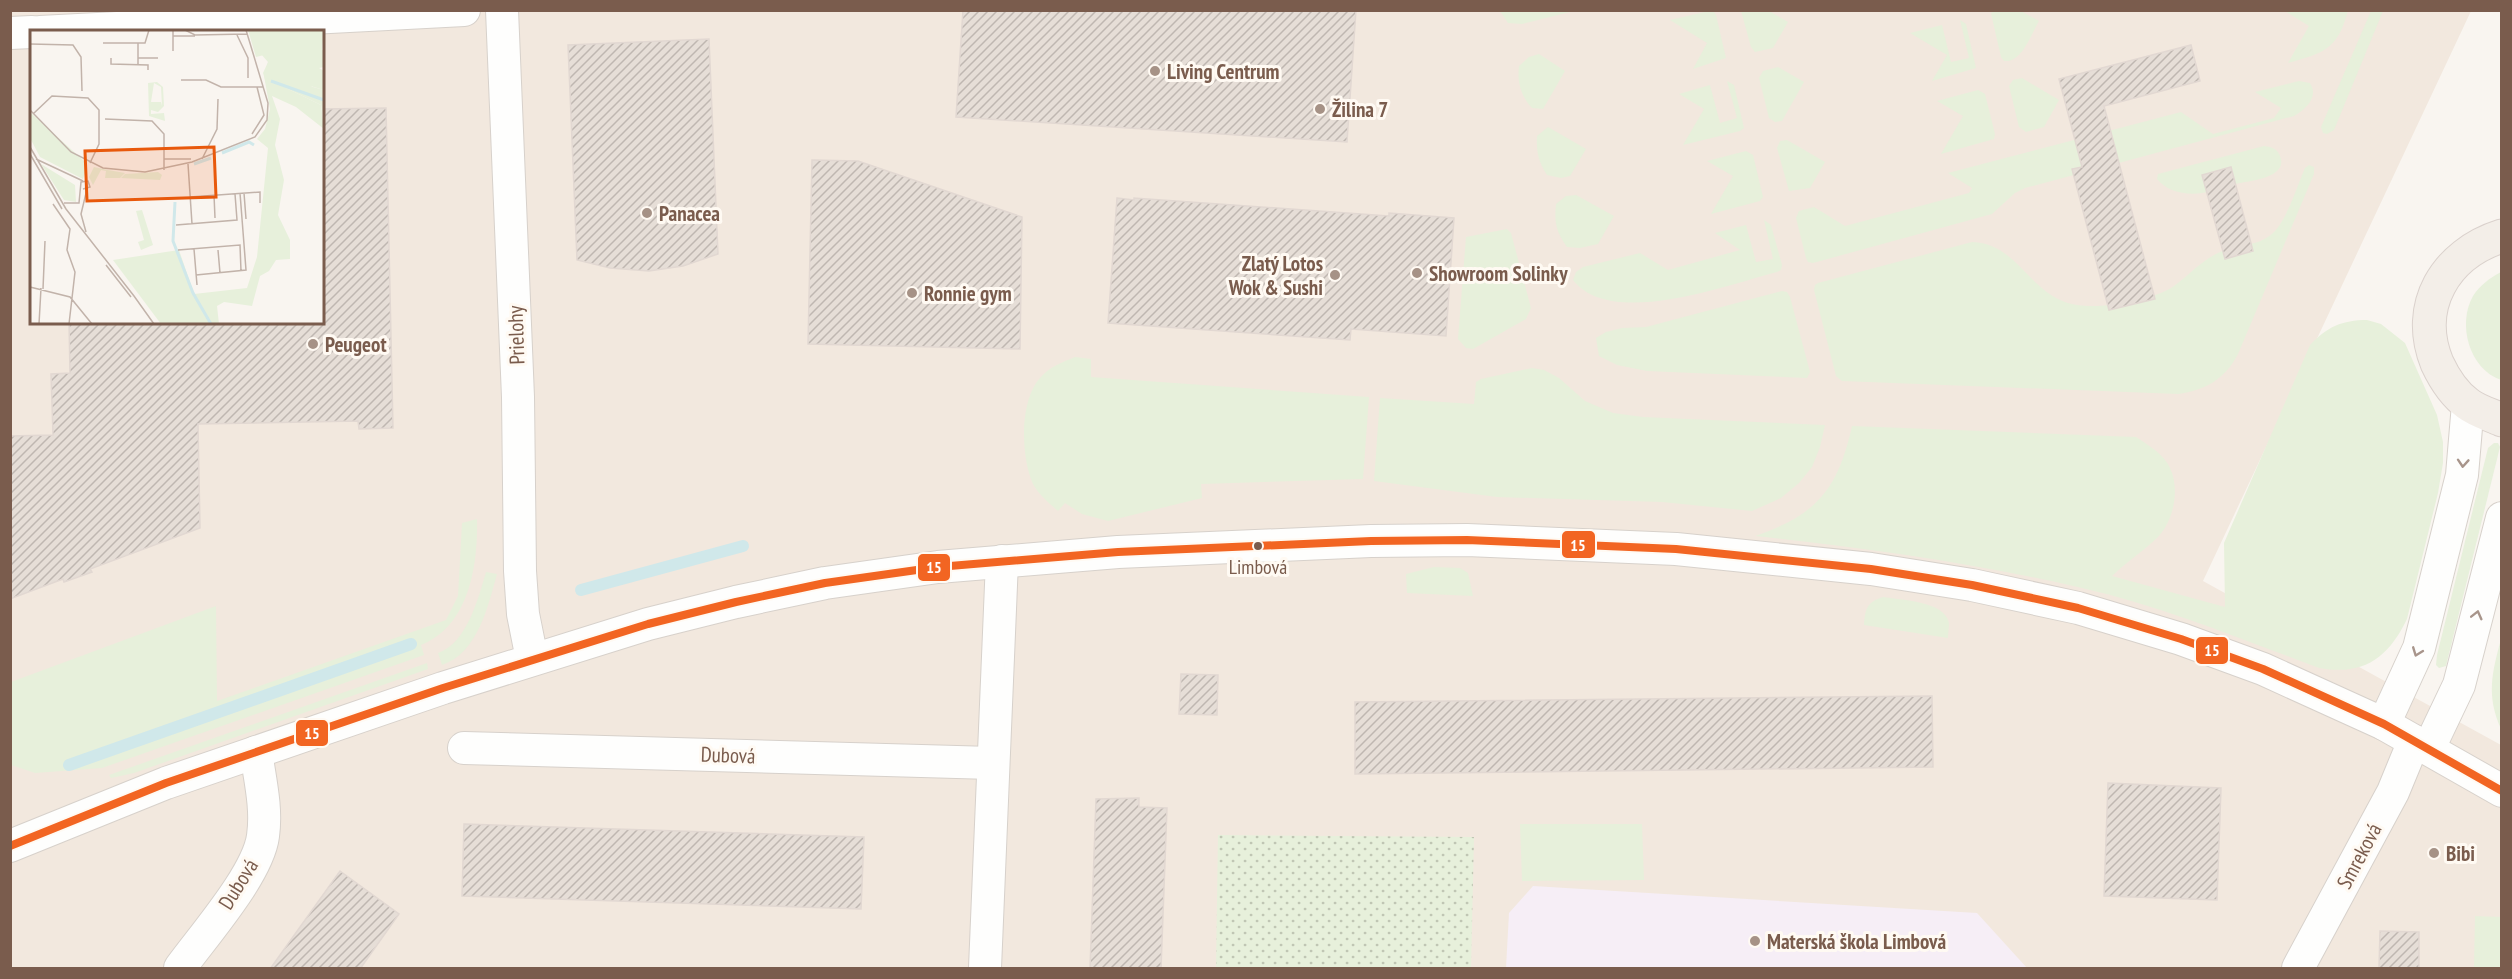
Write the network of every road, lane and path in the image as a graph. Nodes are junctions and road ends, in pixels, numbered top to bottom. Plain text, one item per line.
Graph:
1 (50, 10) edge
2 (464, 10) edge
3 (502, 10) edge
4 (51, 30) edge
5 (71, 30) edge
6 (30, 32) edge
7 (10, 33) edge
8 (2502, 236) edge
9 (2468, 404) junction
10 (2502, 420) edge
11 (2502, 518) edge
12 (1002, 561) junction
13 (532, 658) junction
14 (2384, 724) junction
15 (2422, 744) junction
16 (464, 748) dead end
17 (256, 752) junction
18 (992, 763) junction
19 (2502, 791) edge
20 (10, 846) edge
21 (180, 969) edge
22 (985, 969) edge
23 (2298, 969) edge

1 - 4 street
2 - 5 street
3 - 13 street, Prielohy
6 - 7 street
8 - 9 main road
9 - 10 main road
9 -> 14 street
15 -> 11 street, Smreková
12 - 13 street
12 - 14 street
12 - 18 street
13 - 17 street
14 - 15 street
15 - 19 street
15 - 23 street, Smreková
16 - 18 street, Dubová
17 - 20 street
17 - 21 street, Dubová
18 - 22 street

